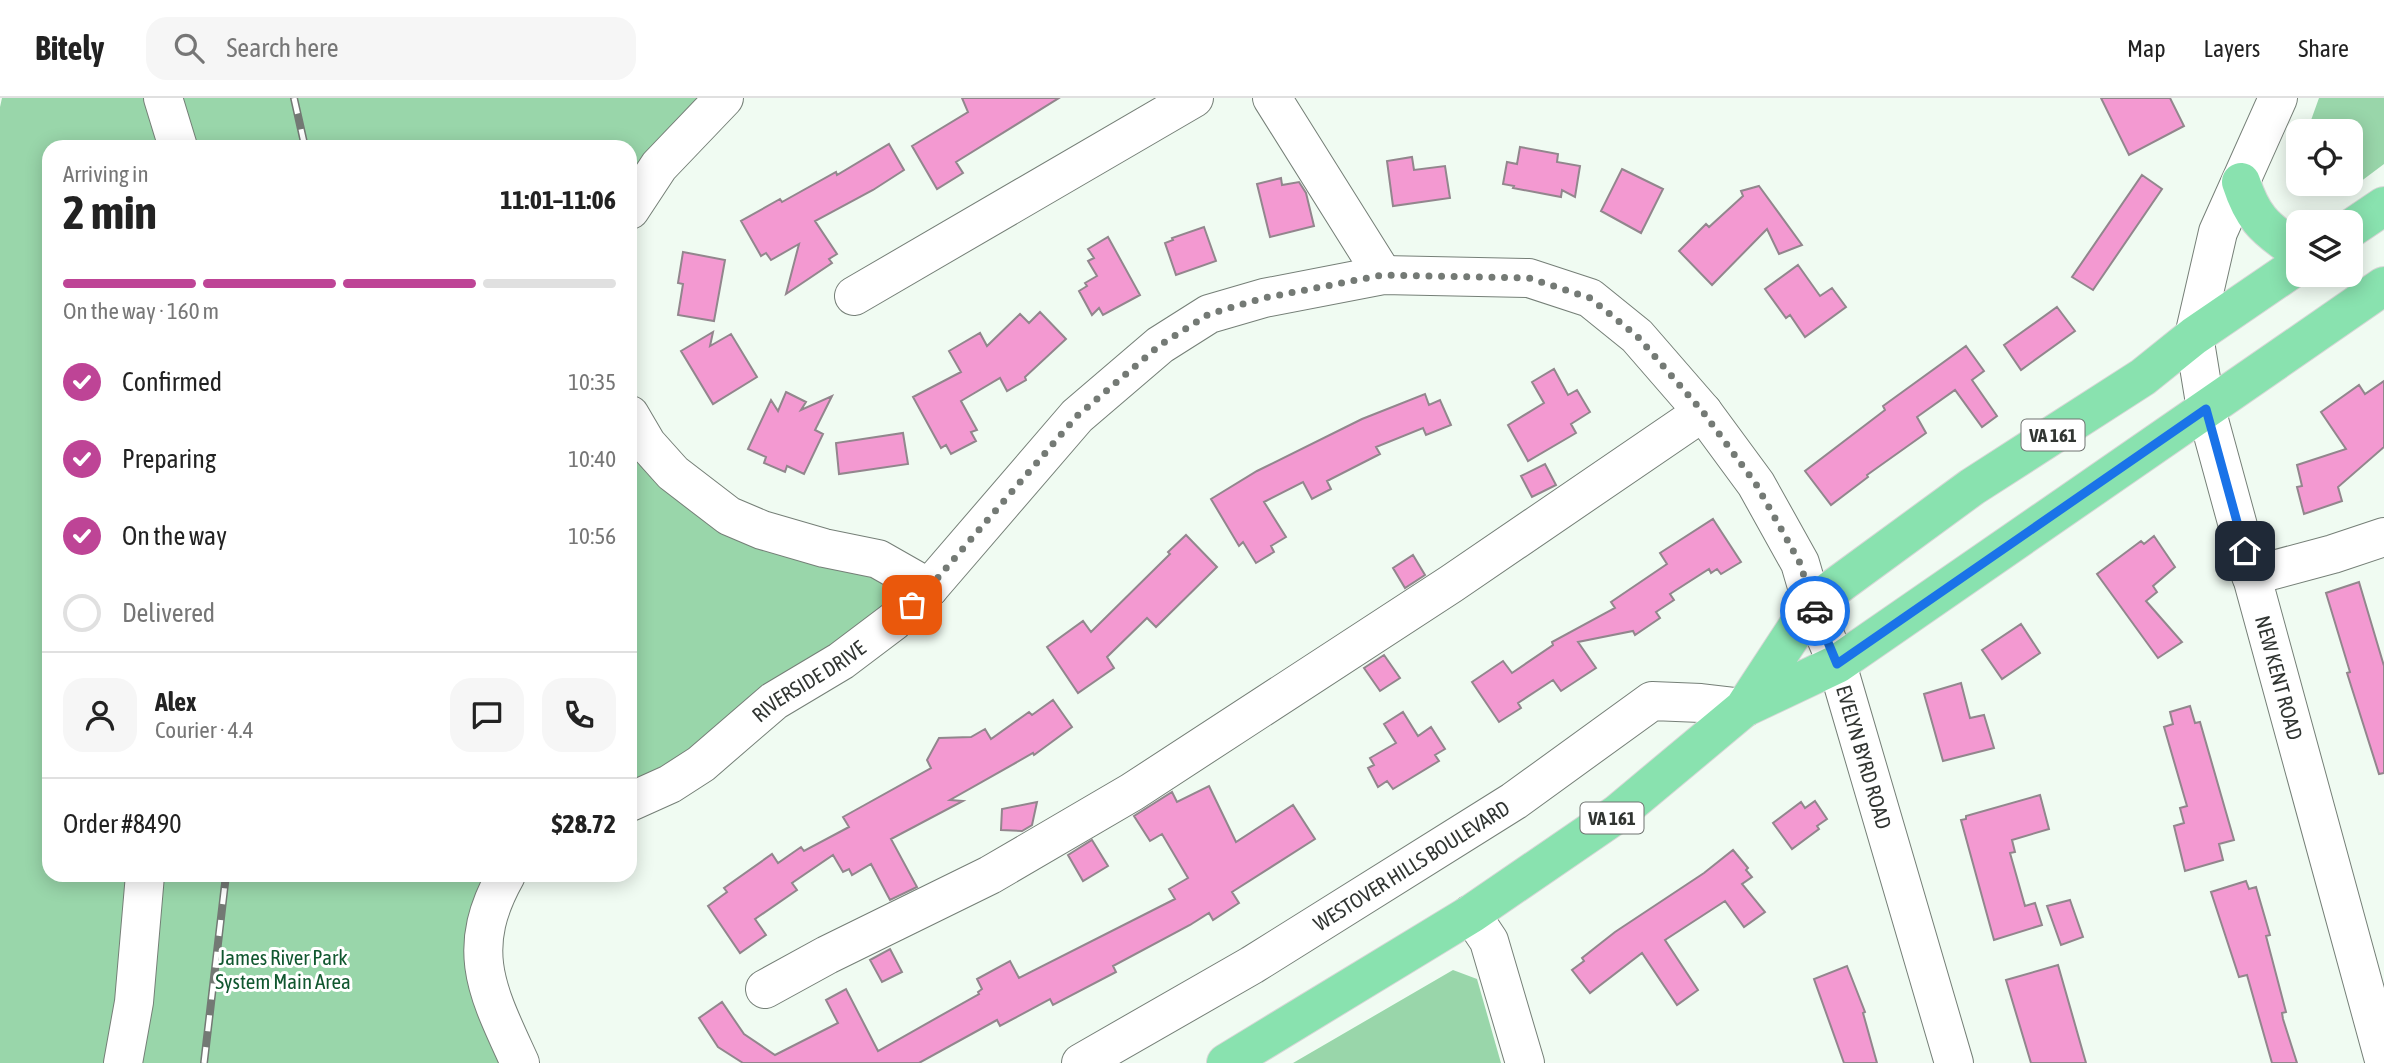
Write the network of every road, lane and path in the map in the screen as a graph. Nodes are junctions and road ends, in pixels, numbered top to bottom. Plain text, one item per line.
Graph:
1 (163, 98) edge
2 (1194, 98) edge
3 (1272, 98) edge
4 (2278, 98) edge
5 (729, 99) edge
6 (177, 140) edge
7 (2241, 182) junction
8 (637, 199) edge
9 (2384, 206) edge
10 (2363, 220) edge
11 (2286, 243) edge
12 (2286, 273) edge
13 (1383, 275) junction
14 (2384, 286) edge
15 (854, 296) dead end
16 (2194, 336) junction
17 (2206, 409) junction
18 (1703, 412) junction
19 (637, 427) edge
20 (2384, 537) edge
21 (2252, 576) junction
22 (929, 588) junction
23 (1812, 604) junction
24 (1837, 664) junction
25 (1744, 708) junction
26 (637, 799) edge
27 (144, 882) edge
28 (502, 882) edge
29 (1471, 915) junction
30 (765, 989) dead end
31 (2384, 1060) edge
32 (123, 1063) edge
33 (520, 1063) edge
34 (1081, 1063) edge
35 (1226, 1063) edge
36 (1525, 1063) edge
37 (1954, 1063) edge

1 - 6 street
2 - 15 street
3 - 13 street
4 - 7 street, NEW KENT ROAD
5 - 8 street
7 - 11 main road
7 - 16 street, NEW KENT ROAD
9 - 10 main road
12 - 16 main road, VA 161
13 - 18 street, EVELYN BYRD ROAD
13 - 22 street, EVELYN BYRD ROAD
14 - 17 main road, VA 161
16 - 17 street, NEW KENT ROAD
16 - 23 main road, VA 161
17 - 21 street, NEW KENT ROAD
17 - 24 main road, VA 161
18 - 23 street, EVELYN BYRD ROAD
18 - 30 street
19 - 22 street
20 - 21 street
21 - 31 street, NEW KENT ROAD
22 - 26 street, RIVERSIDE DRIVE
23 - 24 street, EVELYN BYRD ROAD
23 - 25 main road, VA 161
24 - 25 main road, VA 161
24 - 37 street, EVELYN BYRD ROAD
25 - 29 main road, VA 161
25 - 34 street, WESTOVER HILLS BOULEVARD
27 - 32 street
28 - 33 street
29 - 35 main road, VA 161
29 - 36 street

